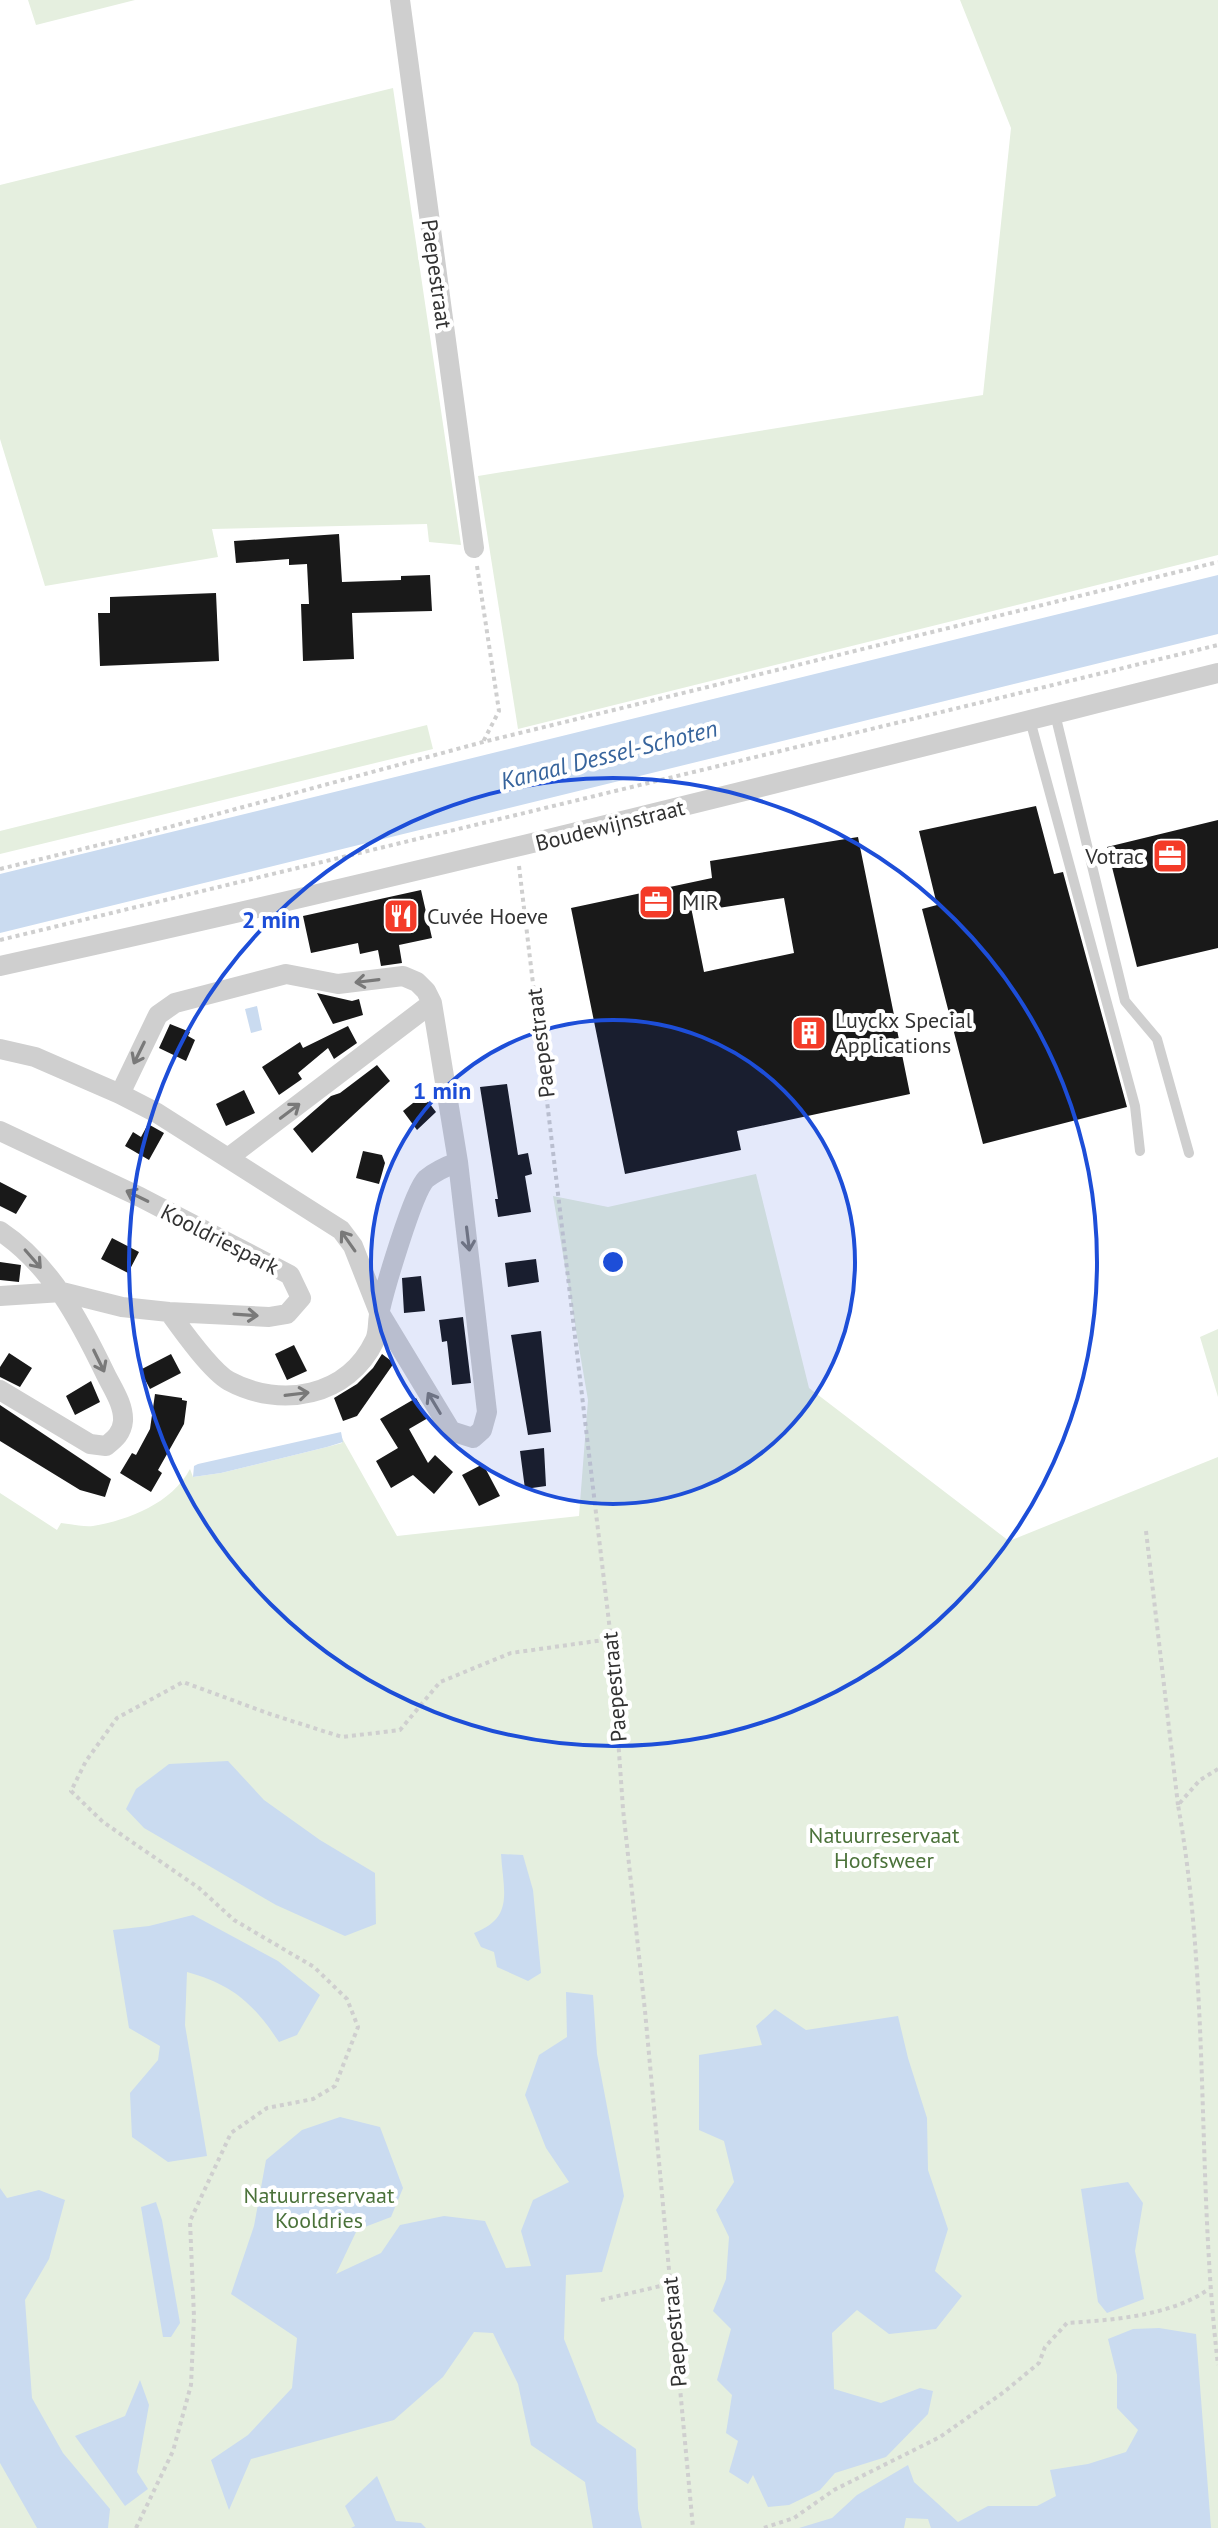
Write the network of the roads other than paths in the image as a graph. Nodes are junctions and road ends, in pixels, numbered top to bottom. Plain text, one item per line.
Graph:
1 (400, 0) edge
2 (474, 548) road end
3 (1218, 673) edge
4 (1055, 714) junction
5 (1030, 720) junction
6 (0, 966) edge
7 (432, 1003) junction
8 (0, 1049) edge
9 (120, 1094) junction
10 (0, 1131) edge
11 (1140, 1151) dead end
12 (1189, 1153) dead end
13 (228, 1158) junction
14 (458, 1162) junction
15 (0, 1231) edge
16 (62, 1292) junction
17 (0, 1296) edge
18 (169, 1312) junction
19 (379, 1312) junction
20 (0, 1390) edge

1 - 2 street, Paepestraat
3 - 4 street, Boudewijnstraat
4 - 5 street, Boudewijnstraat
4 - 12 lane
5 - 6 street, Boudewijnstraat
5 - 11 lane
7 -> 9 street
13 -> 7 street
7 - 14 street
8 - 9 street
9 - 13 street
18 -> 10 street, Kooldriespark
19 -> 13 street
14 - 19 street
14 -> 19 street
15 -> 16 street
16 - 17 street, Kooldriespark
16 - 18 street, Kooldriespark
16 -> 20 street
18 -> 19 street

